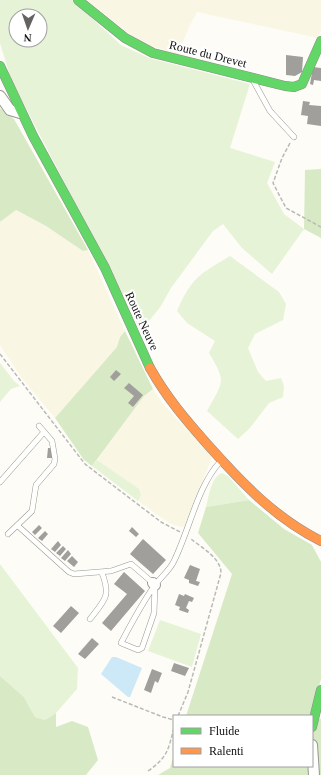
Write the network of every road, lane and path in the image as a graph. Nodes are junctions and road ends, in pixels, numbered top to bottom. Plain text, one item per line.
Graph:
1 (78, 0) edge
2 (321, 41) edge
3 (0, 66) edge
4 (251, 78) junction
5 (0, 96) edge
6 (20, 113) junction
7 (294, 137) joint
8 (321, 227) edge
9 (0, 354) edge
10 (39, 426) dead end
11 (44, 432) junction
12 (222, 459) junction
13 (0, 482) edge
14 (18, 526) junction
15 (8, 534) dead end
16 (186, 535) junction
17 (321, 541) edge
18 (102, 572) junction
19 (154, 584) junction
20 (90, 619) dead end
21 (321, 690) edge
22 (112, 697) dead end
23 (178, 715) edge
24 (173, 720) edge
25 (313, 721) edge
26 (173, 732) edge
27 (313, 760) edge
28 (148, 771) dead end
29 (314, 775) edge

1 - 4 street, Route du Drevet
2 - 4 street, Route du Drevet
3 - 6 street, Route Neuve
4 - 7 lane
5 - 6 street
6 - 12 street, Route Neuve
7 - 8 path
9 - 16 path
10 - 11 lane
11 - 13 lane
11 - 14 lane
12 - 16 lane
12 - 17 street, Route Neuve
14 - 15 lane
14 - 18 lane
16 - 19 lane
16 - 23 path
18 - 19 lane
18 - 20 lane
19 - 19 lane
21 - 25 street
22 - 24 path
26 - 28 path
27 - 29 street

